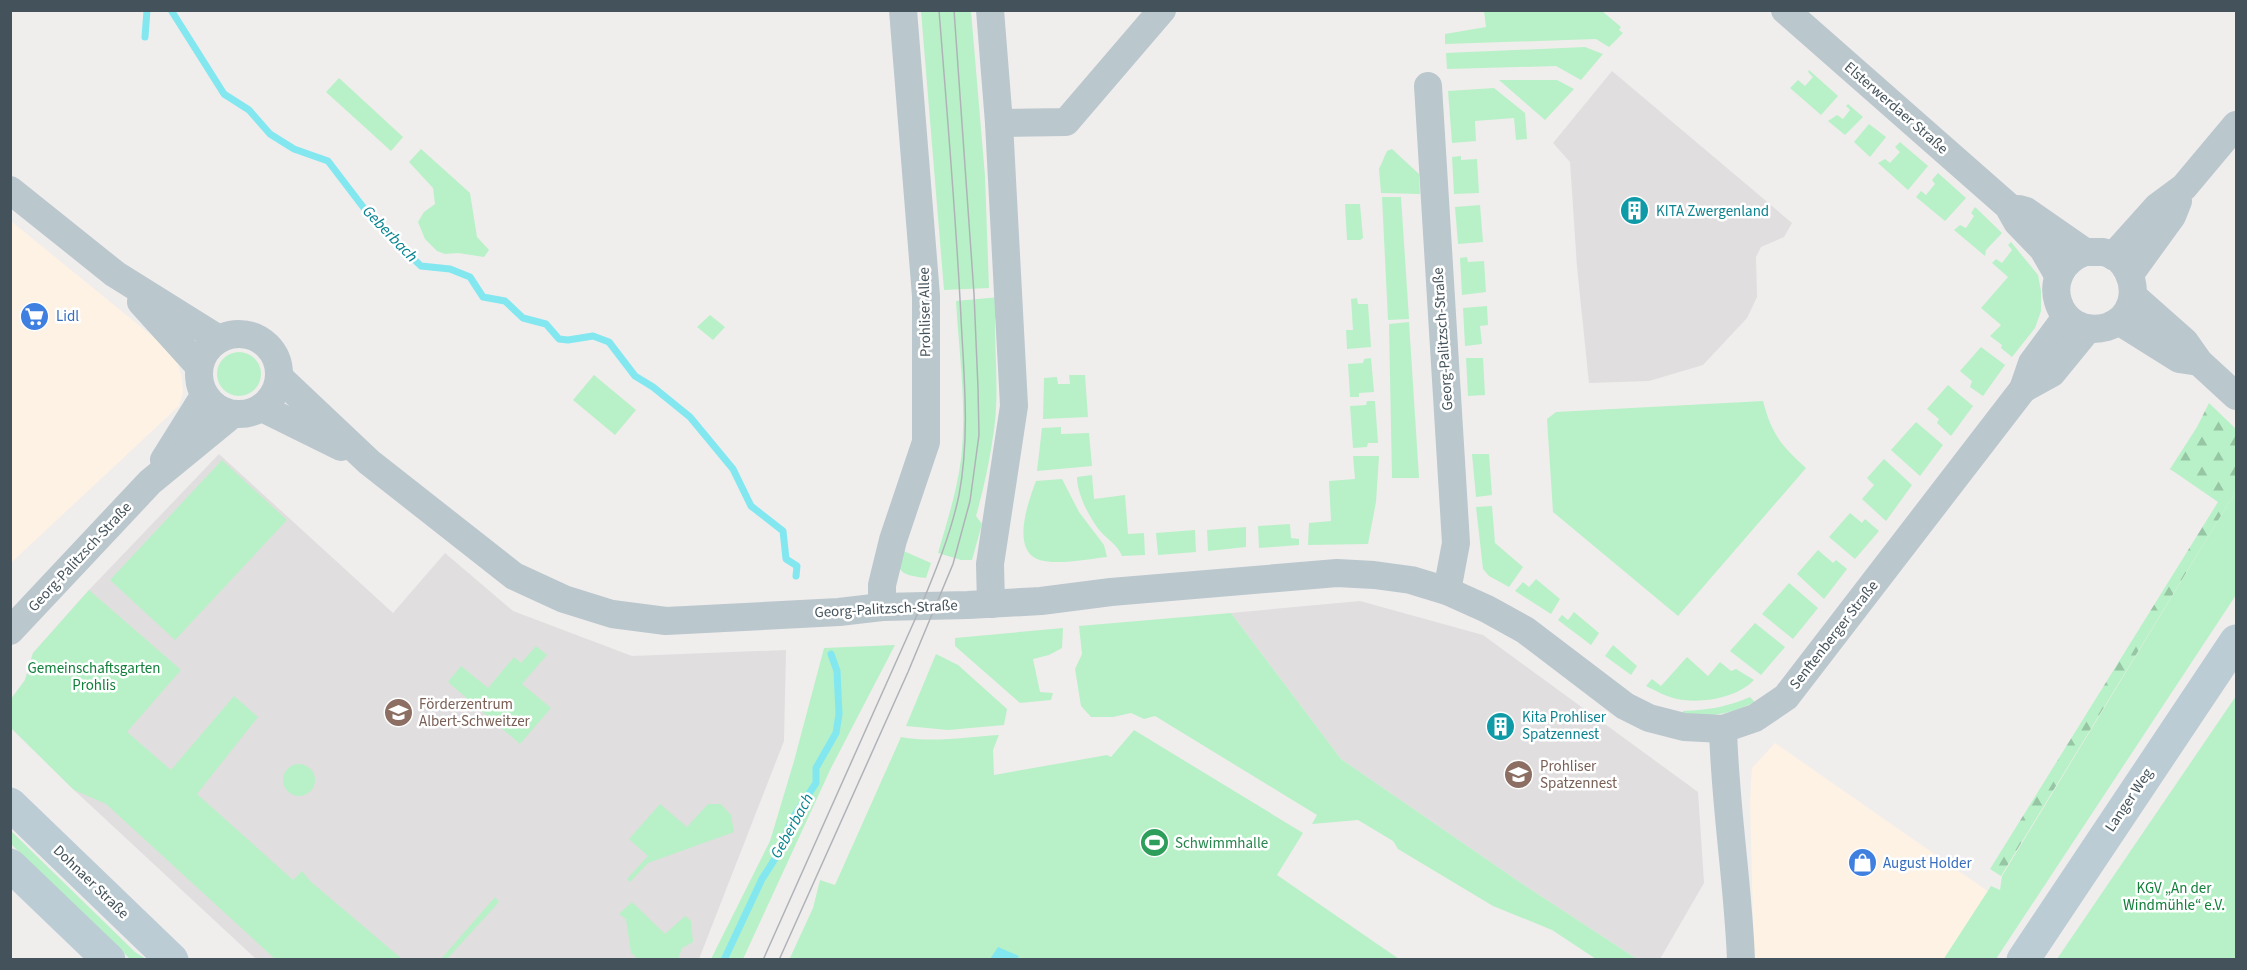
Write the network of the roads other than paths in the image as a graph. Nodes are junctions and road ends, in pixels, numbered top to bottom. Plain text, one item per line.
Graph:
1 (903, 10) edge
2 (990, 10) edge
3 (1162, 10) edge
4 (1785, 10) edge
5 (1428, 86) dead end
6 (999, 123) junction
7 (2236, 125) edge
8 (10, 190) edge
9 (2008, 206) junction
10 (2085, 252) junction
11 (116, 274) junction
12 (2058, 275) junction
13 (2126, 275) junction
14 (2120, 322) junction
15 (2077, 323) junction
16 (219, 339) junction
17 (2199, 362) junction
18 (199, 366) junction
19 (280, 378) junction
20 (204, 396) junction
21 (2236, 396) edge
22 (262, 408) junction
23 (233, 414) junction
24 (369, 462) junction
25 (150, 482) junction
26 (1447, 591) junction
27 (991, 604) junction
28 (882, 607) junction
29 (10, 631) edge
30 (2236, 641) edge
31 (1723, 729) junction
32 (10, 804) edge
33 (10, 865) edge
34 (109, 960) edge
35 (172, 960) edge
36 (1741, 960) edge
37 (2023, 960) edge

1 - 28 street, Prohliser Allee
2 - 6 street
3 - 6 street
4 - 9 street, Elsterwerdaer Straße
5 - 26 street, Georg-Palitzsch-Straße
6 - 27 street
7 - 13 street
8 - 11 street
9 - 10 street, Elsterwerdaer Straße
9 - 12 street, Elsterwerdaer Straße
10 - 12 street
10 - 13 street
11 - 16 street
11 - 18 street
12 - 15 street
13 - 14 street
13 - 17 street
14 - 15 street
14 - 17 street
15 - 31 street, Senftenberger Straße
16 - 18 street
16 - 19 street
17 - 21 street
18 - 20 street
19 - 22 street
19 - 24 street, Georg-Palitzsch-Straße
20 - 23 street
20 - 25 street, Georg-Palitzsch-Straße
22 - 23 street, Georg-Palitzsch-Straße
22 - 24 street, Georg-Palitzsch-Straße
23 - 25 street, Georg-Palitzsch-Straße
24 - 28 street, Georg-Palitzsch-Straße
25 - 29 street, Georg-Palitzsch-Straße
26 - 27 street, Georg-Palitzsch-Straße
26 - 31 street, Georg-Palitzsch-Straße
27 - 28 street, Georg-Palitzsch-Straße
30 - 37 main road, Langer Weg
31 - 36 street
32 - 35 main road, Dohnaer Straße
33 - 34 main road

